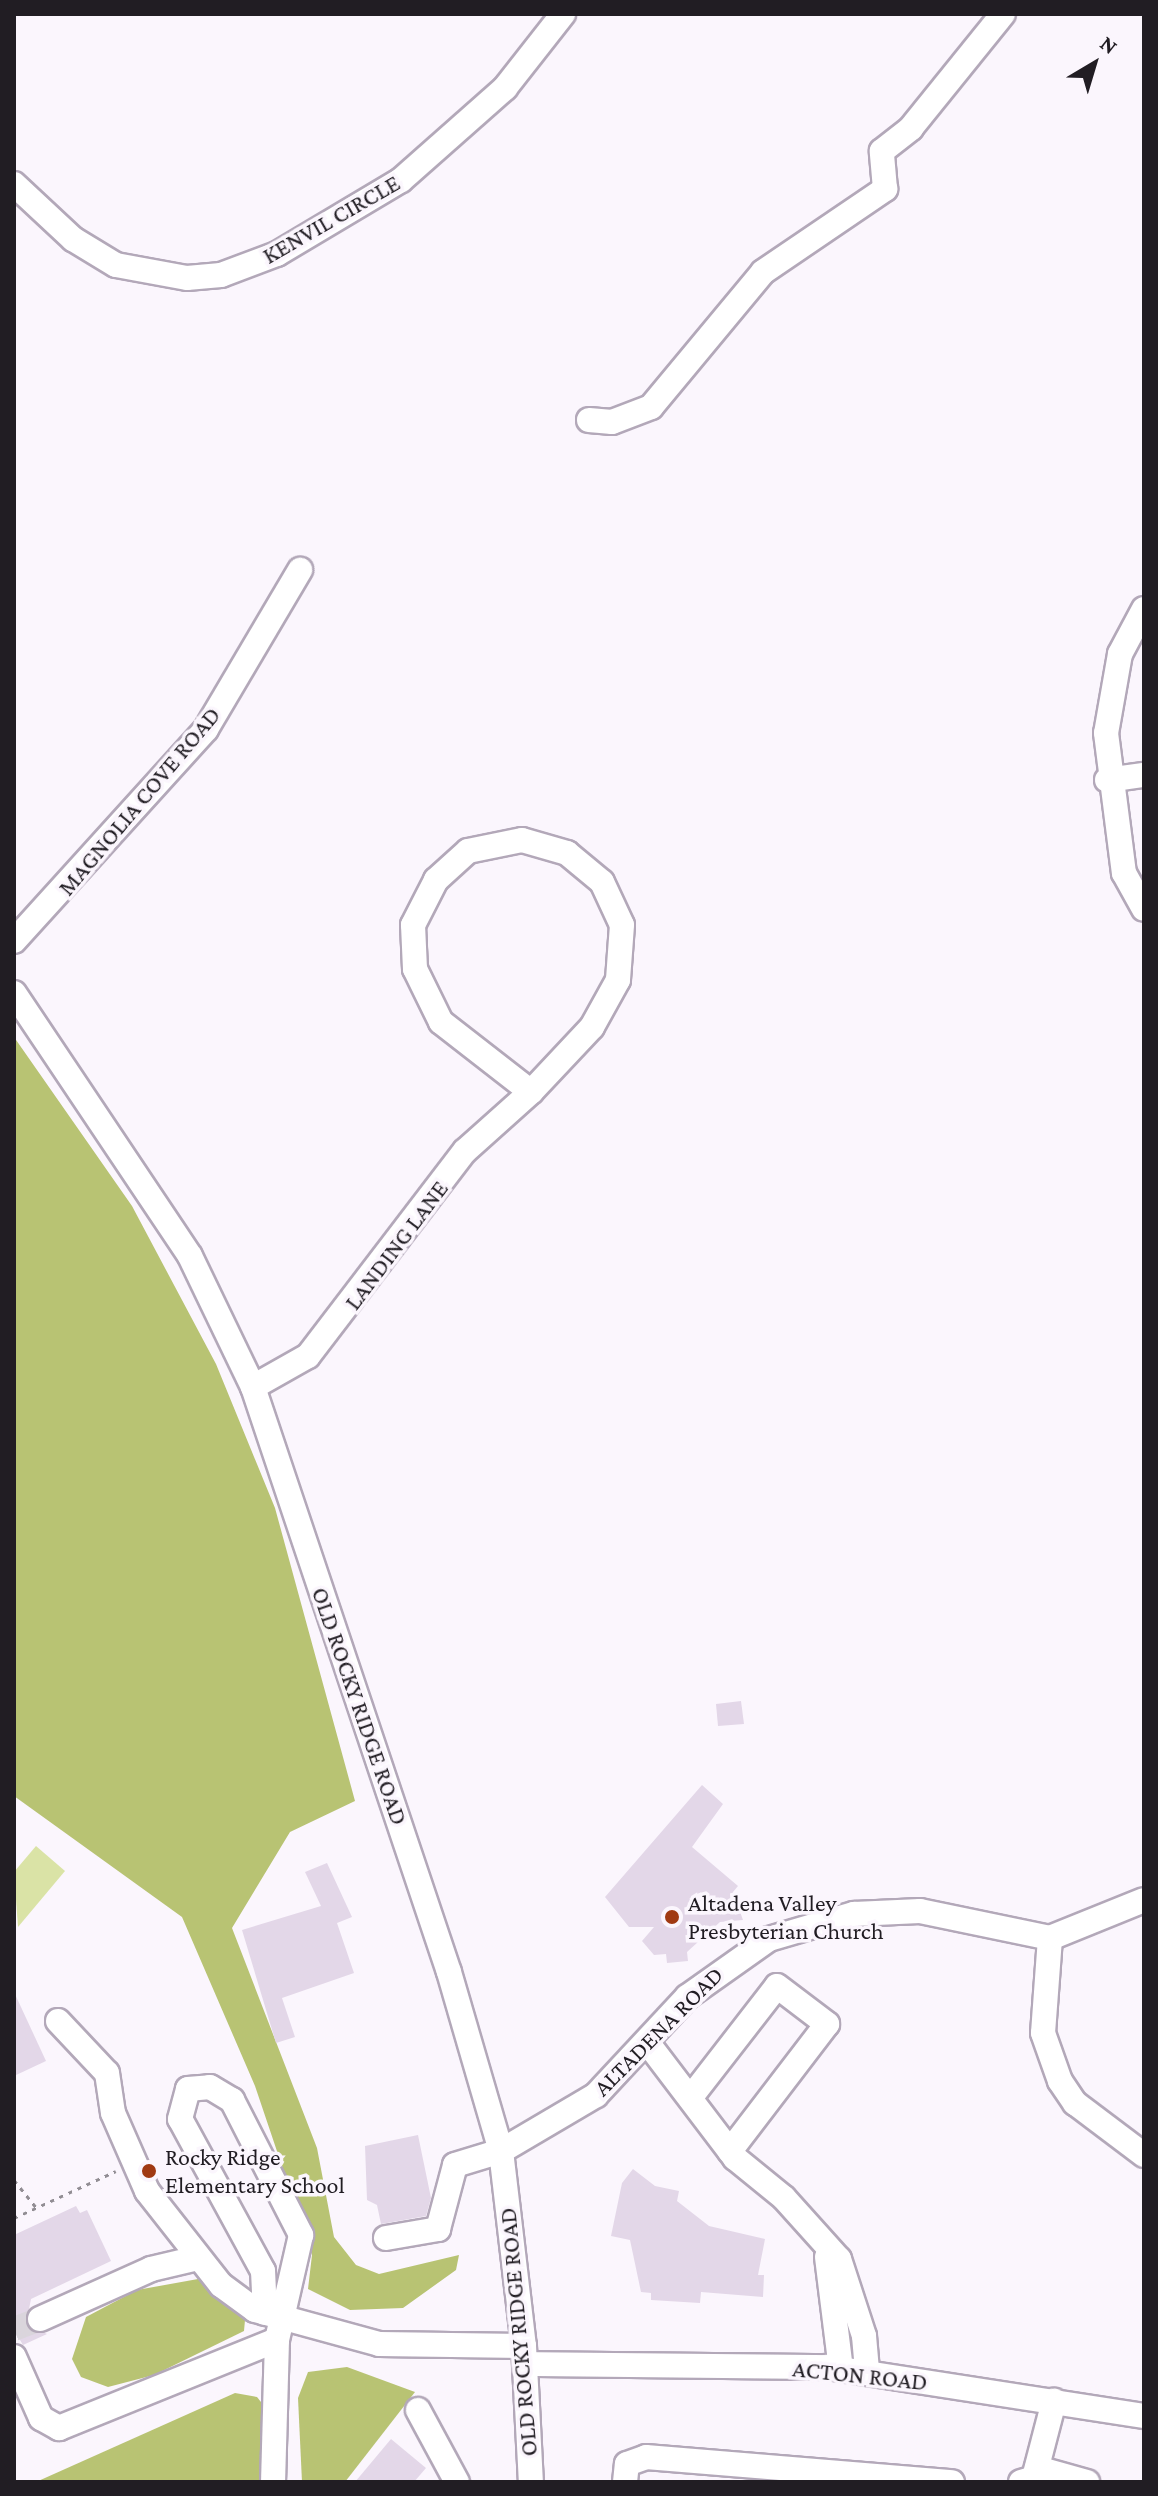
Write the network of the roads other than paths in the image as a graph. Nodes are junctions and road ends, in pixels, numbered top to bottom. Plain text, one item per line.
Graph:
1 (563, 14) edge
2 (1003, 14) edge
3 (14, 184) edge
4 (589, 420) dead end
5 (300, 570) dead end
6 (1144, 609) edge
7 (1144, 775) edge
8 (1107, 780) junction
9 (1144, 909) edge
10 (14, 941) edge
11 (14, 993) edge
12 (531, 1092) junction
13 (253, 1387) junction
14 (1144, 1900) edge
15 (1050, 1938) junction
16 (58, 2021) dead end
17 (647, 2042) junction
18 (691, 2097) junction
19 (501, 2151) junction
20 (730, 2151) junction
21 (1144, 2155) edge
22 (386, 2238) dead end
23 (826, 2243) junction
24 (198, 2258) junction
25 (40, 2319) tunnel mouth
26 (274, 2324) junction
27 (525, 2355) junction
28 (14, 2357) edge
29 (841, 2369) junction
30 (867, 2373) junction
31 (1054, 2401) junction
32 (418, 2410) dead end
33 (1144, 2416) edge
34 (1033, 2477) edge
35 (273, 2482) edge
36 (457, 2482) edge
37 (531, 2482) edge
38 (625, 2482) edge
39 (952, 2482) edge
40 (1087, 2482) edge

1 - 3 street, KENVIL CIRCLE
2 - 4 street
5 - 10 street, MAGNOLIA COVE ROAD
6 - 8 street
7 - 8 street
8 - 9 street
11 - 13 street, OLD ROCKY RIDGE ROAD
12 - 12 street, LANDING LANE
12 - 13 street, LANDING LANE
13 - 19 street, OLD ROCKY RIDGE ROAD
14 - 15 street
15 - 17 street, ALTADENA ROAD
15 - 21 street
16 - 24 street, ACTON ROAD
17 - 18 street
17 - 19 street, ALTADENA ROAD
18 - 20 street
18 - 20 street
19 - 22 street, ALTADENA ROAD
19 - 27 street, OLD ROCKY RIDGE ROAD
20 - 23 street
23 - 29 street
23 - 30 street
24 - 25 street
24 - 26 street, ACTON ROAD
26 - 26 street
26 - 27 street, ACTON ROAD
26 - 28 street
26 - 35 street
27 - 29 street, ACTON ROAD
27 - 37 street, OLD ROCKY RIDGE ROAD
29 - 30 street, ACTON ROAD
30 - 31 street, ACTON ROAD
31 - 33 street, ACTON ROAD
31 - 34 street
32 - 36 street
34 - 40 street
38 - 39 street

